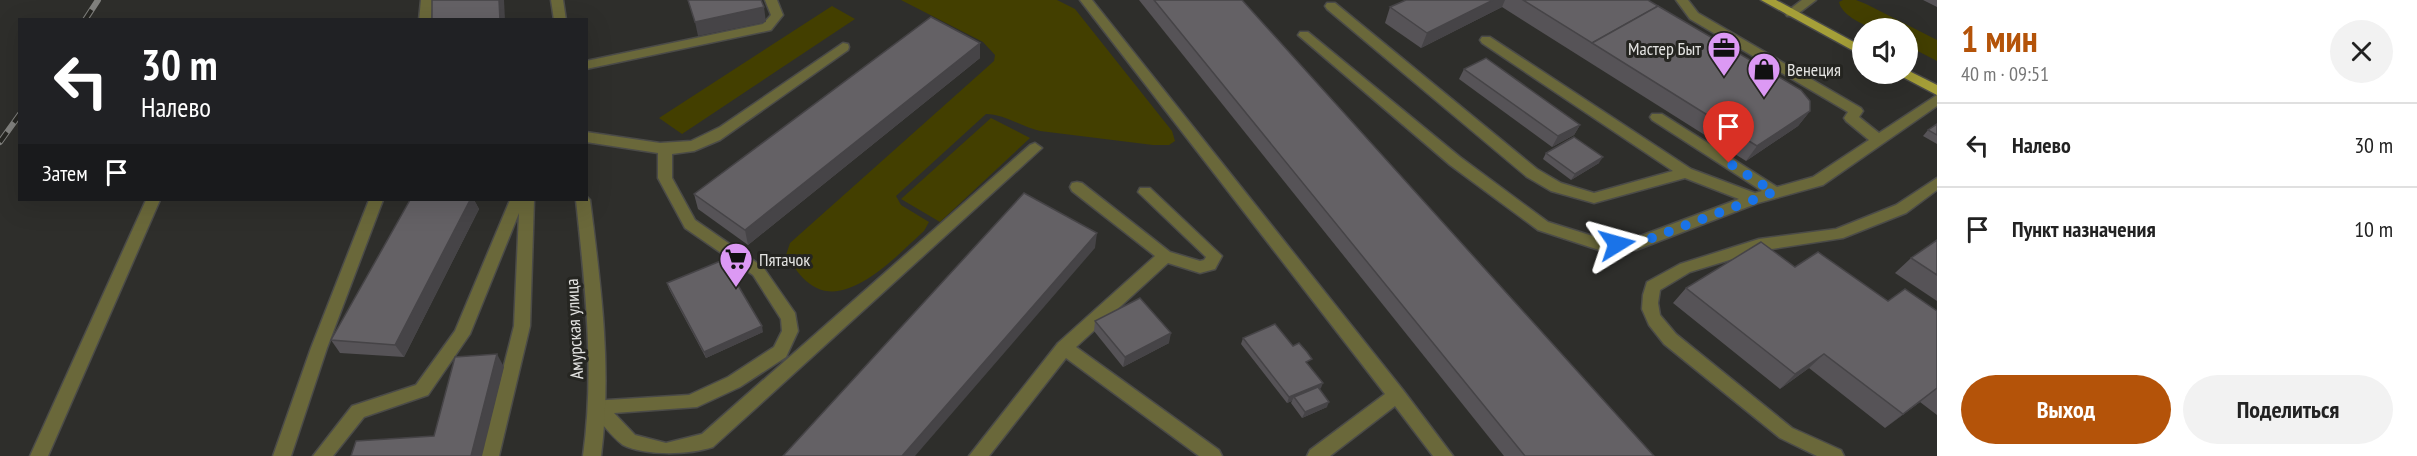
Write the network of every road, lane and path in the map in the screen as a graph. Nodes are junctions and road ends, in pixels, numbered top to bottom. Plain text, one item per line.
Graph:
1 (427, 0) edge
2 (557, 0) edge
3 (771, 0) edge
4 (1086, 0) edge
5 (1682, 0) edge
6 (1767, 0) edge
7 (1810, 0) edge
8 (1331, 6) dead end
9 (1791, 13) junction
10 (425, 18) edge
11 (560, 18) edge
12 (1304, 35) dead end
13 (1486, 40) dead end
14 (1852, 46) edge
15 (843, 47) dead end
16 (588, 65) edge
17 (1918, 81) edge
18 (1937, 91) edge
19 (1937, 100) edge
20 (1658, 117) dead end
21 (588, 137) edge
22 (1879, 140) junction
23 (665, 148) junction
24 (1035, 148) dead end
25 (1686, 173) junction
26 (1937, 183) edge
27 (1077, 187) dead end
28 (1145, 192) dead end
29 (1774, 192) junction
30 (1754, 199) junction
31 (153, 201) edge
32 (376, 201) edge
33 (517, 201) edge
34 (527, 201) edge
35 (583, 201) edge
36 (1165, 256) junction
37 (1064, 348) junction
38 (1397, 396) junction
39 (597, 405) junction
40 (39, 456) edge
41 (282, 456) edge
42 (322, 456) edge
43 (490, 456) edge
44 (592, 456) edge
45 (978, 456) edge
46 (1213, 456) edge
47 (1316, 456) edge
48 (1444, 456) edge
49 (1835, 456) edge

1 - 10 street
2 - 11 street
3 - 16 street
4 - 38 street
5 - 22 street
6 - 9 main road
7 - 9 street
8 - 25 street
9 - 14 main road
12 - 30 street
13 - 25 street
15 - 23 street
17 - 18 main road
19 - 22 street
20 - 29 street
21 - 23 street
22 - 29 street
23 - 39 street
24 - 39 street
25 - 30 street
26 - 49 street
27 - 36 street
28 - 36 street
29 - 30 street
31 - 40 street
32 - 41 street
33 - 42 street
34 - 43 street
35 - 39 street, Амурская улица
36 - 37 street
37 - 45 street
37 - 46 street
38 - 47 street
38 - 48 street
39 - 44 street, Амурская улица

